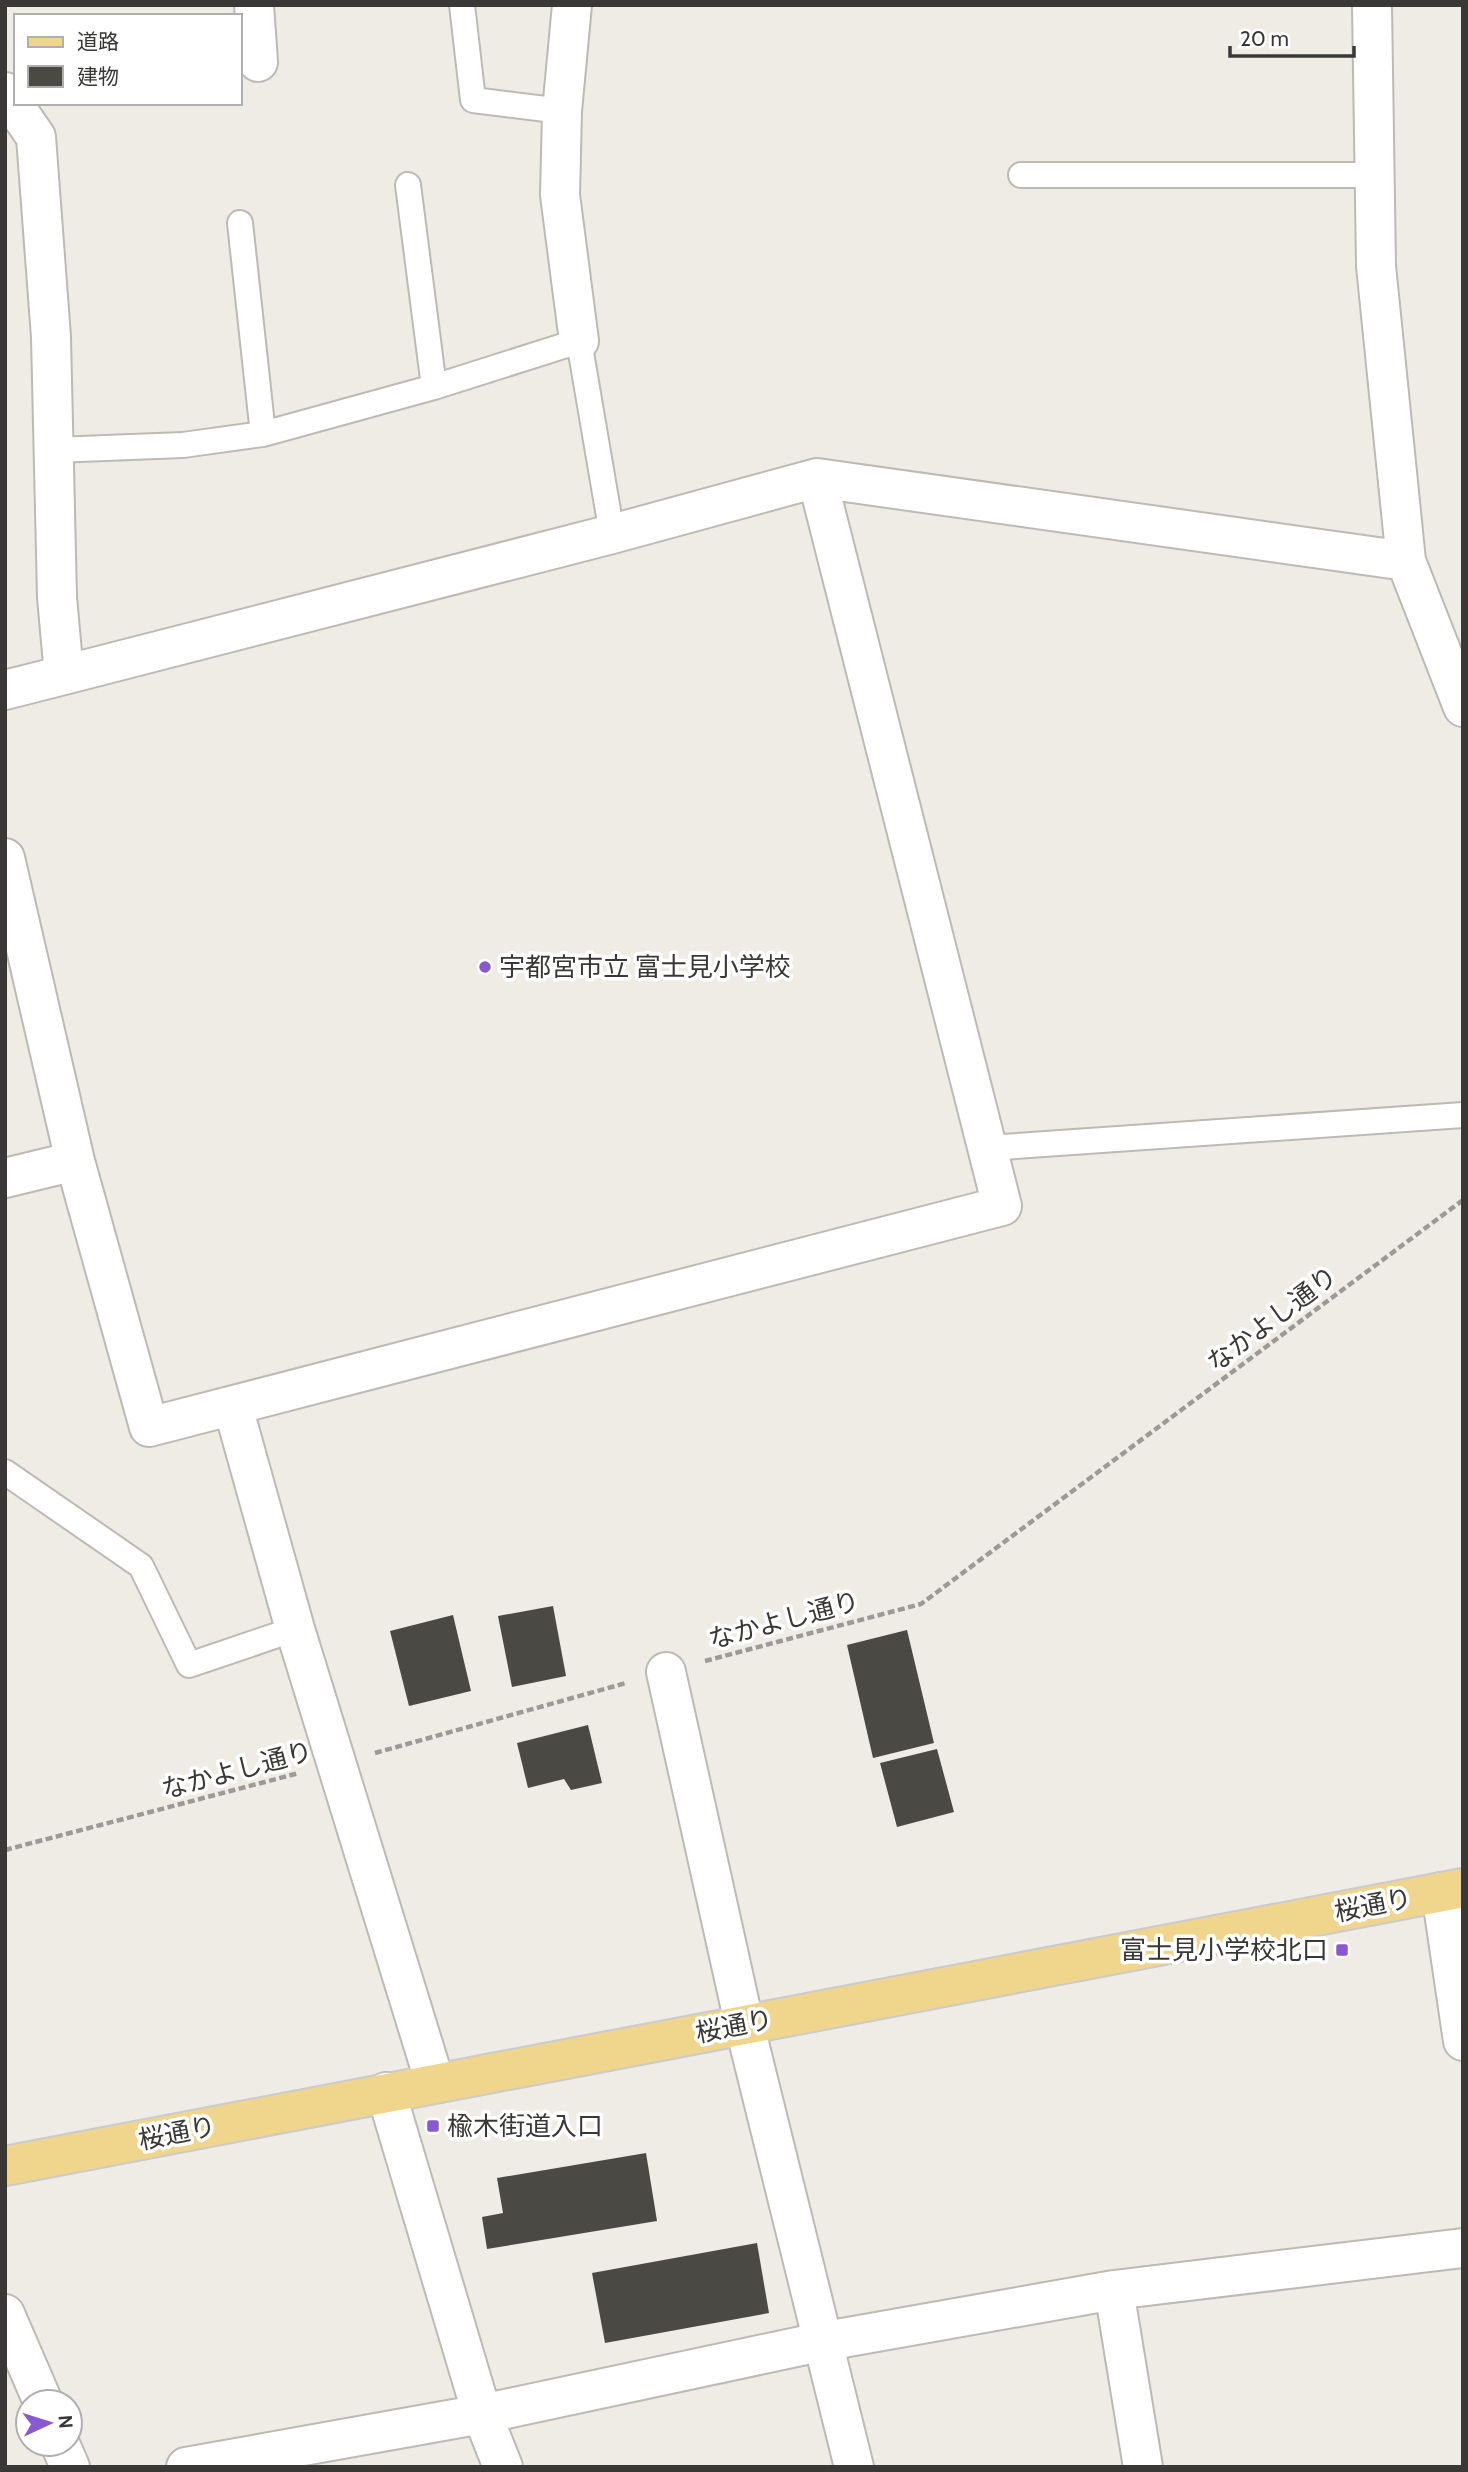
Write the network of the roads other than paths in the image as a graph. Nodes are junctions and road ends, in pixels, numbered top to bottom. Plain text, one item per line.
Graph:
1 (254, 5) edge
2 (462, 5) edge
3 (572, 5) edge
4 (1372, 5) edge
5 (258, 62) dead end
6 (5, 92) edge
7 (562, 111) junction
8 (1374, 174) junction
9 (1021, 175) dead end
10 (408, 185) dead end
11 (240, 223) dead end
12 (579, 341) junction
13 (434, 387) junction
14 (263, 434) junction
15 (54, 450) junction
16 (817, 478) junction
17 (612, 534) junction
18 (1406, 561) junction
19 (64, 676) junction
20 (5, 690) edge
21 (1463, 707) edge
22 (5, 858) edge
23 (1463, 1115) edge
24 (989, 1148) junction
25 (75, 1161) junction
26 (5, 1178) edge
27 (233, 1408) junction
28 (5, 1472) edge
29 (295, 1629) junction
30 (666, 1672) road end
31 (1452, 1890) edge
32 (744, 2023) junction
33 (1463, 2041) edge
34 (435, 2083) junction
35 (386, 2092) junction
36 (5, 2166) edge
37 (1463, 2248) edge
38 (1114, 2290) junction
39 (5, 2314) edge
40 (820, 2342) junction
41 (37, 2388) edge
42 (482, 2414) junction
43 (186, 2467) edge
44 (503, 2467) edge
45 (853, 2467) edge
46 (1143, 2467) edge

1 - 5 street
2 - 7 lane
3 - 7 street
4 - 8 street
6 - 15 street
7 - 12 street
8 - 9 lane
8 - 18 street
10 - 13 lane
11 - 14 lane
12 - 13 lane
12 - 17 lane
13 - 14 lane
14 - 15 lane
15 - 19 street
16 - 17 street
16 - 18 street
16 - 24 street
17 - 19 street
18 - 21 street
19 - 20 street
22 - 25 street
23 - 24 lane
24 - 27 street
25 - 26 street
25 - 27 street
27 - 29 street
28 - 29 lane
29 - 34 street
30 - 32 street
31 - 32 main road, 桜通り
31 - 33 street
32 - 34 main road, 桜通り
32 - 40 street
34 - 35 main road, 桜通り
35 - 36 main road, 桜通り
35 - 42 street
37 - 38 street
38 - 40 street
38 - 46 street
39 - 41 street
40 - 42 street
40 - 45 street
42 - 43 street
42 - 44 street

